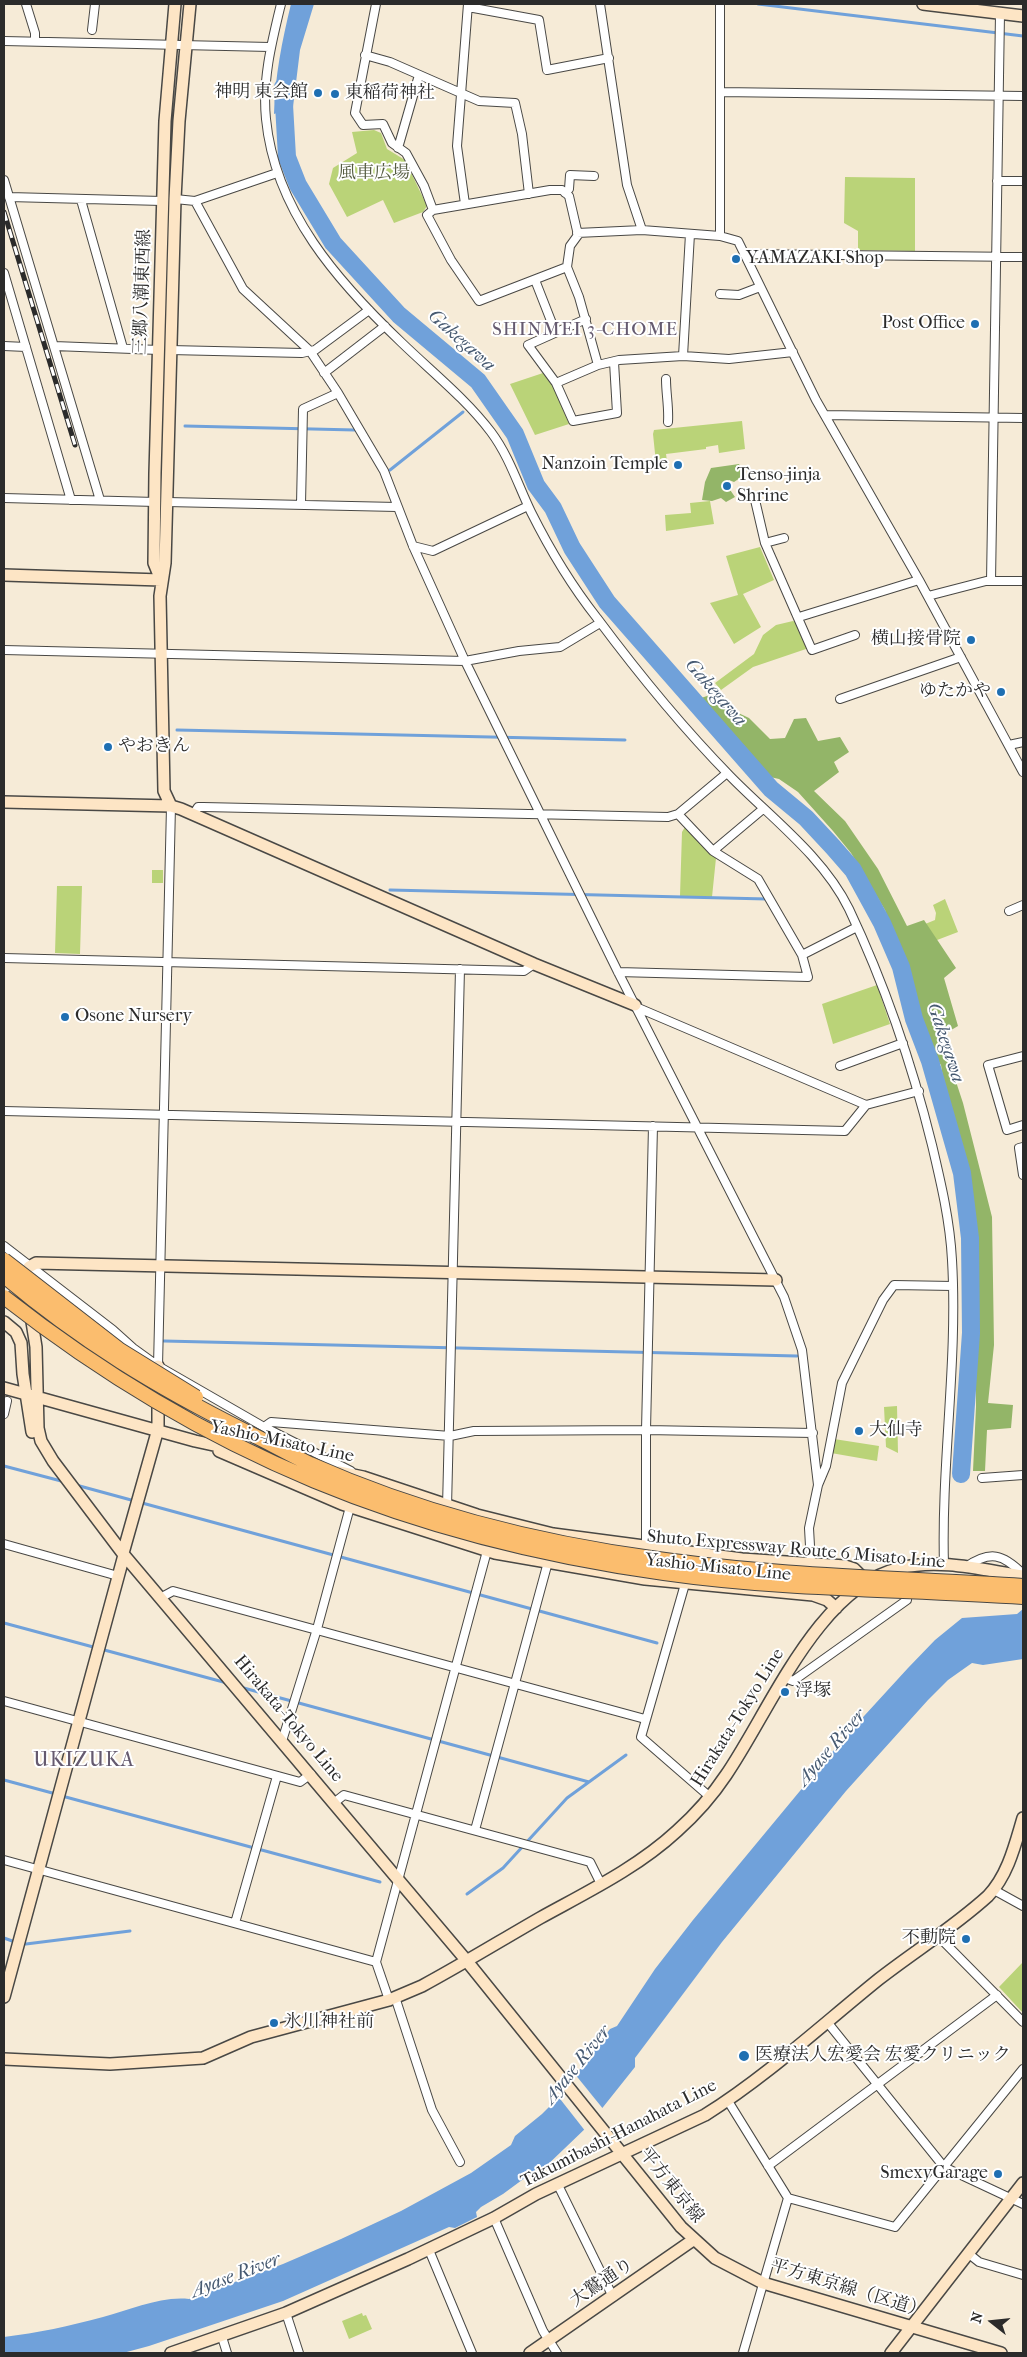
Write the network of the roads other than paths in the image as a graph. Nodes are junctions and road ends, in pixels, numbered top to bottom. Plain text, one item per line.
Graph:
1 (26, 4) edge
2 (95, 4) edge
3 (175, 4) edge
4 (190, 4) edge
5 (280, 4) edge
6 (376, 4) edge
7 (600, 4) edge
8 (720, 4) edge
9 (923, 4) edge
10 (468, 5) edge
11 (1023, 16) edge
12 (1000, 19) junction
13 (92, 30) dead end
14 (4, 41) edge
15 (35, 41) junction
16 (171, 45) junction
17 (185, 46) junction
18 (270, 47) junction
19 (365, 55) junction
20 (608, 58) junction
21 (419, 75) junction
22 (720, 92) junction
23 (461, 93) junction
24 (998, 96) junction
25 (1023, 96) edge
26 (398, 148) junction
27 (277, 173) junction
28 (594, 176) dead end
29 (4, 180) edge
30 (997, 180) junction
31 (1023, 181) edge
32 (565, 193) junction
33 (529, 194) junction
34 (9, 197) junction
35 (175, 199) junction
36 (81, 200) junction
37 (195, 201) junction
38 (162, 202) junction
39 (465, 204) junction
40 (433, 210) junction
41 (642, 230) junction
42 (578, 233) junction
43 (690, 234) junction
44 (720, 236) junction
45 (744, 254) junction
46 (996, 256) junction
47 (1023, 257) edge
48 (566, 267) junction
49 (4, 273) edge
50 (536, 280) junction
51 (760, 287) junction
52 (720, 294) dead end
53 (369, 310) junction
54 (586, 319) junction
55 (385, 326) junction
56 (555, 331) junction
57 (4, 346) edge
58 (54, 346) junction
59 (26, 347) junction
60 (123, 348) junction
61 (164, 350) junction
62 (310, 351) junction
63 (793, 352) junction
64 (683, 356) junction
65 (614, 362) junction
66 (598, 365) junction
67 (324, 373) junction
68 (666, 379) dead end
69 (556, 383) junction
70 (338, 393) junction
71 (825, 415) junction
72 (994, 418) junction
73 (1023, 418) edge
74 (668, 422) dead end
75 (4, 498) edge
76 (71, 500) junction
77 (100, 500) junction
78 (755, 500) dead end
79 (161, 502) junction
80 (301, 504) junction
81 (528, 506) junction
82 (397, 507) junction
83 (784, 538) dead end
84 (765, 542) junction
85 (413, 546) junction
86 (4, 575) edge
87 (161, 580) junction
88 (919, 580) junction
89 (991, 580) junction
90 (1023, 581) edge
91 (928, 596) junction
92 (799, 617) junction
93 (600, 623) junction
94 (855, 635) dead end
95 (4, 650) edge
96 (160, 652) junction
97 (961, 657) junction
98 (465, 661) junction
99 (840, 699) dead end
100 (1023, 742) edge
101 (1009, 745) junction
102 (1023, 772) edge
103 (727, 773) junction
104 (4, 802) edge
105 (171, 806) junction
106 (763, 809) junction
107 (678, 814) junction
108 (193, 815) junction
109 (542, 815) junction
110 (714, 850) junction
111 (1023, 905) edge
112 (1009, 910) dead end
113 (857, 927) junction
114 (802, 955) junction
115 (4, 958) edge
116 (168, 962) junction
117 (534, 964) junction
118 (460, 969) junction
119 (618, 972) junction
120 (636, 1006) junction
121 (904, 1043) junction
122 (1023, 1056) edge
123 (840, 1066) dead end
124 (919, 1091) junction
125 (866, 1105) junction
126 (4, 1110) edge
127 (164, 1114) junction
128 (456, 1120) junction
129 (1023, 1125) edge
130 (653, 1126) junction
131 (698, 1127) junction
132 (1023, 1147) edge
133 (1023, 1175) edge
134 (4, 1246) edge
135 (4, 1260) edge
136 (161, 1266) junction
137 (29, 1267) junction
138 (4, 1268) edge
139 (453, 1272) junction
140 (4, 1276) edge
141 (650, 1278) junction
142 (776, 1280) junction
143 (953, 1286) junction
144 (4, 1297) edge
145 (4, 1308) edge
146 (4, 1322) edge
147 (158, 1366) junction
148 (4, 1388) edge
149 (31, 1395) junction
150 (7, 1401) dead end
151 (4, 1414) edge
152 (264, 1427) junction
153 (158, 1429) junction
154 (646, 1430) junction
155 (209, 1433) junction
156 (813, 1433) junction
157 (450, 1436) junction
158 (195, 1441) junction
159 (309, 1463) junction
160 (1023, 1475) edge
161 (363, 1477) junction
162 (982, 1478) dead end
163 (818, 1485) junction
164 (350, 1507) junction
165 (447, 1507) junction
166 (553, 1534) junction
167 (4, 1544) edge
168 (646, 1548) junction
169 (487, 1551) junction
170 (123, 1554) junction
171 (742, 1559) junction
172 (547, 1562) junction
173 (810, 1564) junction
174 (944, 1565) junction
175 (910, 1566) junction
176 (1023, 1575) edge
177 (118, 1576) junction
178 (866, 1581) junction
179 (685, 1584) junction
180 (1023, 1586) edge
181 (738, 1589) junction
182 (767, 1592) junction
183 (1023, 1597) edge
184 (162, 1598) junction
185 (836, 1608) junction
186 (317, 1630) junction
187 (456, 1668) junction
188 (785, 1678) junction
189 (515, 1684) junction
190 (4, 1701) edge
191 (646, 1719) junction
192 (78, 1722) junction
193 (282, 1741) junction
194 (311, 1774) junction
195 (277, 1776) junction
196 (710, 1797) junction
197 (335, 1802) junction
198 (415, 1814) junction
199 (1023, 1818) edge
200 (475, 1830) junction
201 (4, 1860) edge
202 (39, 1869) junction
203 (398, 1879) junction
204 (602, 1884) junction
205 (994, 1890) junction
206 (1023, 1906) edge
207 (236, 1923) junction
208 (938, 1936) junction
209 (466, 1960) junction
210 (376, 1962) junction
211 (997, 1996) junction
212 (4, 1997) edge
213 (392, 1998) junction
214 (1023, 2022) edge
215 (828, 2023) junction
216 (4, 2059) edge
217 (1023, 2070) edge
218 (877, 2085) junction
219 (728, 2100) junction
220 (622, 2154) junction
221 (460, 2162) dead end
222 (768, 2166) junction
223 (944, 2166) junction
224 (1023, 2183) edge
225 (558, 2185) junction
226 (788, 2198) junction
227 (1010, 2199) junction
228 (1023, 2204) edge
229 (494, 2218) junction
230 (693, 2240) junction
231 (429, 2250) junction
232 (969, 2254) junction
233 (1023, 2275) edge
234 (763, 2283) junction
235 (614, 2297) junction
236 (286, 2313) junction
237 (911, 2326) junction
238 (222, 2336) junction
239 (549, 2341) junction
240 (173, 2353) edge
241 (227, 2353) edge
242 (299, 2353) edge
243 (472, 2353) edge
244 (530, 2353) edge
245 (557, 2353) edge
246 (742, 2353) edge
247 (892, 2353) edge
248 (999, 2353) edge

1 - 15 street
2 - 13 street
3 - 16 main road, 三郷八潮東西線
4 - 17 main road, 三郷八潮東西線
5 - 18 street
6 - 19 street
7 - 20 street
8 - 22 street
9 - 12 main road
10 - 20 street
10 - 23 street
11 - 12 main road
12 - 24 street
14 - 15 street
15 - 16 street
16 - 17 street
16 - 38 main road, 三郷八潮東西線
17 - 18 street
17 - 35 main road, 三郷八潮東西線
18 - 27 street
19 - 21 street
19 - 26 street
20 - 41 street
21 - 23 street
21 - 26 street
22 - 24 street
22 - 44 street
23 - 33 street
23 - 39 street
24 - 25 street
24 - 30 street
26 - 40 street
27 - 37 street
27 - 53 street
28 - 32 street
29 - 34 street
30 - 31 street
30 - 46 street
32 - 33 street
32 - 42 street
33 - 39 street
34 - 36 street
34 - 58 street
35 - 37 street
35 - 61 main road, 三郷八潮東西線
36 - 38 street
36 - 60 street
37 - 62 street
38 - 61 main road, 三郷八潮東西線
39 - 40 street
40 - 50 street
41 - 42 street
41 - 43 street
42 - 48 street
43 - 44 street
43 - 64 street
44 - 45 street
45 - 46 street
45 - 51 street
46 - 47 street
46 - 72 street
48 - 50 street
48 - 54 street
49 - 59 street
50 - 56 street
51 - 52 street
51 - 63 street
53 - 55 street
53 - 62 street
54 - 56 street
54 - 66 street
55 - 67 street
55 - 81 street
56 - 69 street
57 - 59 street
58 - 60 street
58 - 77 street
59 - 76 street
60 - 61 street
61 - 62 street
61 - 79 main road, 三郷八潮東西線
62 - 67 street
63 - 64 street
63 - 71 street
64 - 65 street
65 - 66 street
65 - 69 street
66 - 69 street
67 - 70 street
68 - 74 street
70 - 80 street
70 - 82 street
71 - 72 street
71 - 88 street
72 - 73 street
72 - 89 street
75 - 76 street
76 - 77 street
77 - 79 street
78 - 84 street
79 - 80 street
79 - 87 main road, 三郷八潮東西線
80 - 82 street
81 - 85 street
81 - 93 street
82 - 85 street
83 - 84 street
84 - 92 street
85 - 98 street
86 - 87 main road
87 - 96 main road, 三郷八潮東西線
88 - 91 street
88 - 92 street
89 - 90 street
89 - 91 street
91 - 97 street
92 - 94 street
93 - 98 street
93 - 103 street
95 - 96 street
96 - 98 street
96 - 105 main road, 三郷八潮東西線
97 - 99 street
97 - 101 street
98 - 109 street
100 - 101 street
101 - 102 street
103 - 106 street
103 - 107 street
104 - 105 main road
105 - 108 main road
105 - 116 street
106 - 110 street
106 - 113 street
107 - 109 street
107 - 110 street
108 - 109 street
108 - 117 main road
109 - 119 street
110 - 114 street
111 - 112 street
113 - 114 street
113 - 121 street
114 - 119 street
115 - 116 street
116 - 118 street
116 - 127 street
117 - 118 street
117 - 120 main road
118 - 128 street
119 - 120 street
120 - 125 street
120 - 131 street
121 - 123 street
121 - 124 street
122 - 129 street
124 - 125 street
124 - 143 street
125 - 131 street
126 - 127 street
127 - 128 street
127 - 136 street
128 - 130 street
128 - 139 street
130 - 131 street
130 - 141 street
131 - 142 street
132 - 133 street
134 - 137 street
135 - 159 highway, bridge
136 - 137 main road
136 - 139 main road
136 - 147 street
137 - 147 street
138 - 149 main road
139 - 141 main road
139 - 157 street
140 - 159 highway, Shuto Expressway Route 6 Misato Line, bridge
141 - 142 main road
141 - 154 street
142 - 156 street
143 - 163 street
143 - 174 street
144 - 155 highway, Shuto Expressway Route 6 Misato Line, bridge
145 - 155 highway, bridge
146 - 149 main road
147 - 152 street
147 - 153 main road
148 - 149 main road
149 - 153 main road
149 - 170 main road, Hirakata-Tokyo Line
150 - 151 street
152 - 157 street
152 - 161 street
153 - 158 main road
153 - 170 main road
154 - 156 street
154 - 157 street
154 - 168 street
155 - 183 highway, Shuto Expressway Route 6 Misato Line, bridge
156 - 163 street
157 - 165 street
158 - 161 main road, Yashio-Misato Line
158 - 164 main road, Yashio-Misato Line
159 - 180 highway, Shuto Expressway Route 6 Misato Line, bridge
160 - 162 street
161 - 165 main road, Yashio-Misato Line
163 - 173 street
164 - 169 main road, Yashio-Misato Line
164 - 186 street
165 - 166 main road, Yashio-Misato Line
166 - 168 main road, Yashio-Misato Line
166 - 172 main road
167 - 177 street
168 - 171 main road, Yashio-Misato Line
169 - 172 main road, Yashio-Misato Line
169 - 187 street
170 - 177 main road
170 - 184 main road, Hirakata-Tokyo Line
171 - 173 main road, Yashio-Misato Line
171 - 181 main road
172 - 179 main road, Yashio-Misato Line
172 - 189 street
173 - 178 main road, Yashio-Misato Line
174 - 175 main road, Hirakata-Tokyo Line
174 - 176 main road, Hirakata-Tokyo Line
175 - 178 main road, Hirakata-Tokyo Line
175 - 188 street
177 - 192 main road
178 - 182 main road
178 - 185 main road, Hirakata-Tokyo Line
179 - 181 main road, Yashio-Misato Line
179 - 191 street
181 - 182 main road, Yashio-Misato Line
182 - 185 main road, Yashio-Misato Line
184 - 186 street
184 - 193 main road, Hirakata-Tokyo Line
185 - 188 main road, Hirakata-Tokyo Line
186 - 187 street
186 - 193 street
187 - 189 street
187 - 198 street
188 - 196 main road, Hirakata-Tokyo Line
189 - 191 street
189 - 200 street
190 - 192 street
191 - 196 street
192 - 195 street
192 - 202 main road
193 - 194 main road, Hirakata-Tokyo Line
194 - 195 street
194 - 197 main road, Hirakata-Tokyo Line
195 - 207 street
196 - 204 main road, Hirakata-Tokyo Line
197 - 198 street
197 - 203 main road, Hirakata-Tokyo Line
198 - 200 street
198 - 203 street
199 - 205 main road, Takumibashi-Hanahata Line
200 - 204 street
201 - 202 street
202 - 207 street
202 - 212 main road
203 - 209 main road, Hirakata-Tokyo Line
203 - 210 street
204 - 209 main road, Hirakata-Tokyo Line
205 - 206 street
205 - 208 main road, Takumibashi-Hanahata Line
207 - 210 street
208 - 211 street
208 - 215 main road, Takumibashi-Hanahata Line
209 - 213 main road
209 - 220 main road, Hirakata-Tokyo Line
210 - 213 street
211 - 214 street
211 - 218 street
213 - 216 main road
213 - 221 street
215 - 218 street
215 - 219 main road, Takumibashi-Hanahata Line
217 - 223 street
218 - 222 street
218 - 223 street
219 - 220 main road, Takumibashi-Hanahata Line
219 - 222 street
220 - 225 main road, Takumibashi-Hanahata Line
220 - 230 main road, 平方東京線
222 - 226 street
223 - 226 street
223 - 227 street
224 - 227 main road
225 - 229 main road, Takumibashi-Hanahata Line
225 - 235 street
226 - 234 street
227 - 228 street
227 - 232 main road
229 - 231 main road, Takumibashi-Hanahata Line
229 - 239 street
230 - 234 main road, 平方東京線（区道）
230 - 235 main road, 大鷲通り
231 - 236 main road, Takumibashi-Hanahata Line
231 - 243 street
232 - 233 street
232 - 237 main road
234 - 237 main road, 平方東京線（区道）
234 - 246 street
235 - 239 main road, 大鷲通り
236 - 238 main road, Takumibashi-Hanahata Line
236 - 242 street
237 - 247 main road
237 - 248 main road, 平方東京線（区道）
238 - 240 main road, Takumibashi-Hanahata Line
238 - 241 street
239 - 244 main road, 大鷲通り
239 - 245 street

